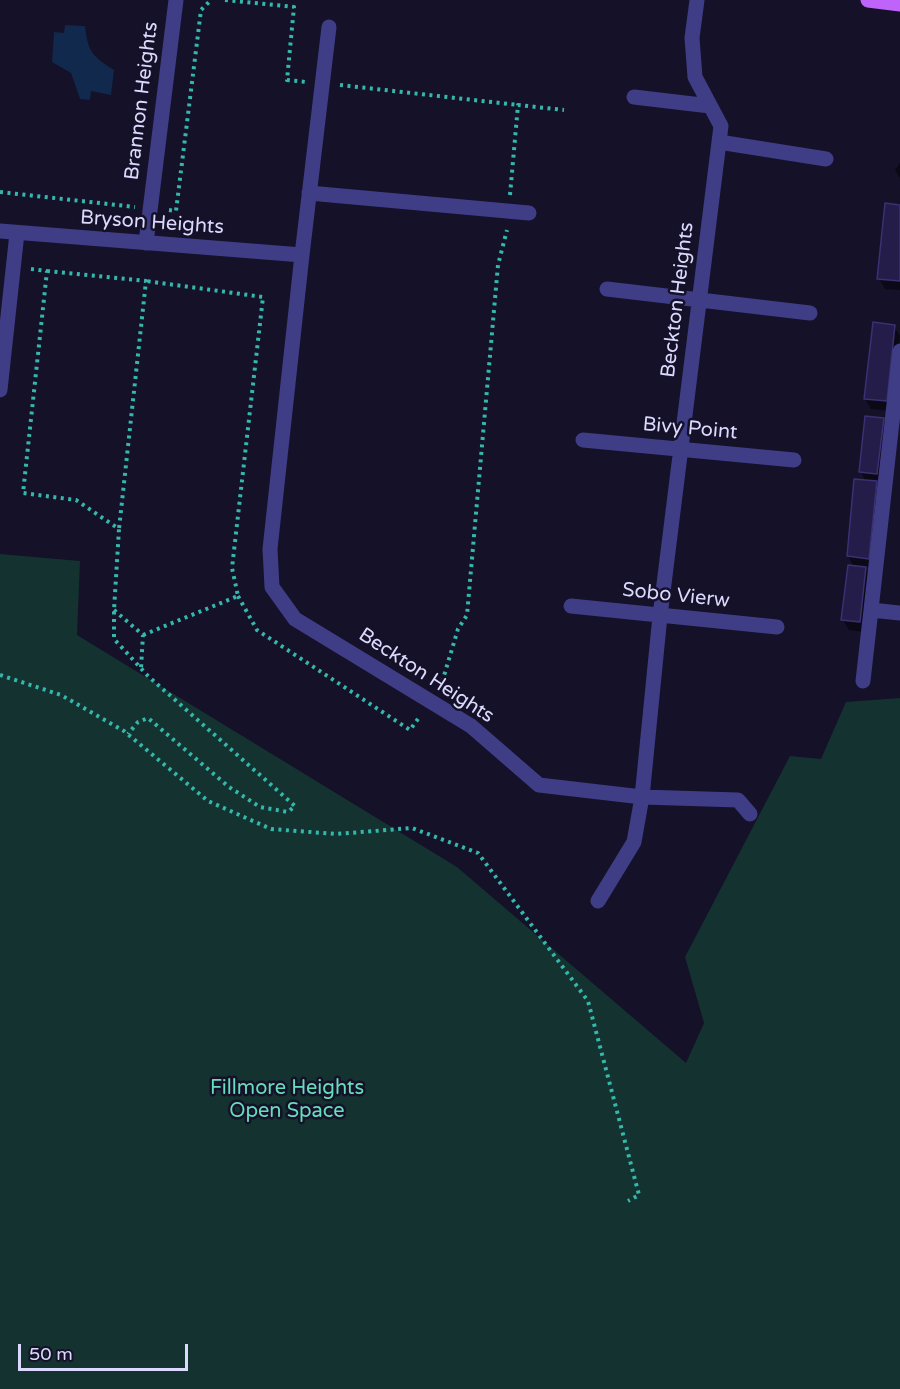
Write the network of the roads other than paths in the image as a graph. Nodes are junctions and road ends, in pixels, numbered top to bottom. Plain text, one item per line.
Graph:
1 (176, 0) edge
2 (697, 0) edge
3 (868, 0) edge
4 (900, 4) edge
5 (329, 27) dead end
6 (634, 97) dead end
7 (710, 106) junction
8 (719, 141) junction
9 (826, 159) dead end
10 (309, 193) junction
11 (529, 213) dead end
12 (0, 231) edge
13 (17, 233) junction
14 (146, 243) junction
15 (302, 255) junction
16 (607, 289) dead end
17 (699, 299) junction
18 (810, 313) dead end
19 (900, 351) edge
20 (0, 390) edge
21 (583, 440) dead end
22 (680, 450) junction
23 (794, 460) dead end
24 (571, 606) dead end
25 (871, 610) junction
26 (900, 613) edge
27 (660, 616) junction
28 (777, 627) dead end
29 (862, 681) dead end
30 (642, 797) junction
31 (750, 814) dead end
32 (598, 901) dead end

1 - 14 lane, Brannon Heights
2 - 7 lane, Beckton Heights
3 - 4 main road
5 - 10 lane, Beckton Heights
6 - 7 lane
7 - 8 lane, Beckton Heights
8 - 9 lane
8 - 17 lane, Beckton Heights
10 - 11 lane
10 - 15 lane, Beckton Heights
12 - 13 lane, Bryson Heights
13 - 14 lane, Bryson Heights
13 - 20 lane
14 - 15 lane, Bryson Heights
15 - 30 lane, Beckton Heights
16 - 17 lane
17 - 18 lane
17 - 22 lane, Beckton Heights
19 - 25 lane
21 - 22 lane, Bivy Point
22 - 23 lane, Bivy Point
22 - 27 lane, Beckton Heights
24 - 27 lane, Sobo Vierw
25 - 26 lane
25 - 29 lane
27 - 28 lane, Sobo Vierw
27 - 30 lane, Beckton Heights
30 - 31 lane
30 - 32 lane

